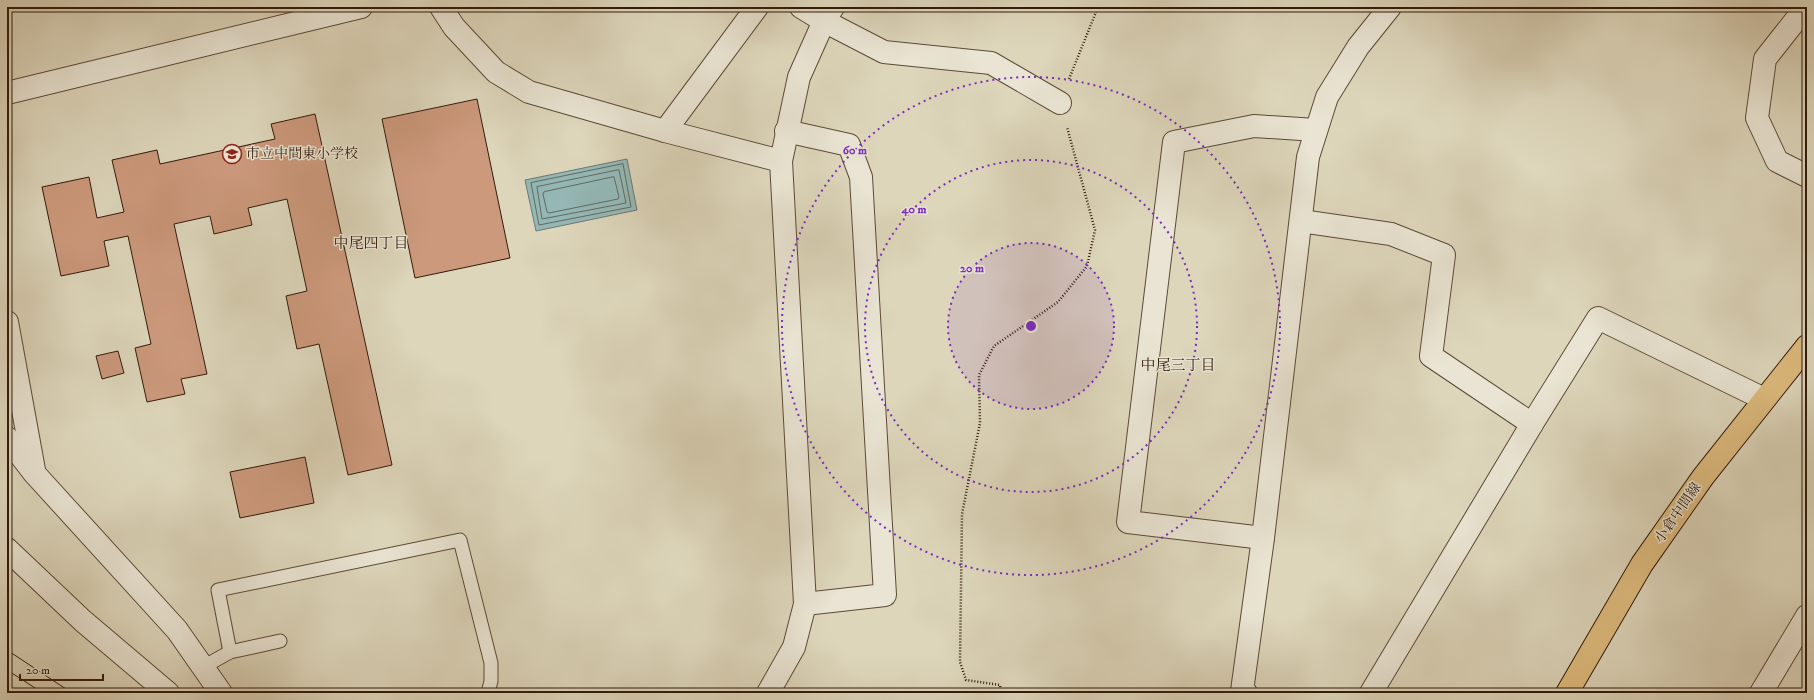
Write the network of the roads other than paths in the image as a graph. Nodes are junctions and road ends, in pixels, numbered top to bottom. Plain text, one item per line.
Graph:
1 (361, 7) edge
2 (441, 7) edge
3 (757, 7) edge
4 (801, 7) edge
5 (1390, 7) edge
6 (1806, 7) edge
7 (828, 14) edge
8 (7, 94) edge
9 (1060, 103) road end
10 (1316, 130) junction
11 (665, 131) junction
12 (786, 131) junction
13 (781, 161) junction
14 (1807, 176) edge
15 (1301, 221) junction
16 (7, 322) edge
17 (1804, 356) edge
18 (1764, 399) junction
19 (1532, 424) junction
20 (7, 438) edge
21 (34, 473) junction
22 (1263, 538) junction
23 (7, 549) edge
24 (805, 604) junction
25 (1807, 616) edge
26 (280, 641) dead end
27 (230, 652) junction
28 (203, 668) junction
29 (1240, 692) edge
30 (168, 693) edge
31 (221, 693) edge
32 (488, 693) edge
33 (768, 693) edge
34 (1371, 693) edge
35 (1567, 693) edge
36 (1761, 693) edge

1 - 8 street
2 - 11 street
3 - 11 street
4 - 7 street
5 - 10 street
6 - 14 street
7 - 9 street
7 - 12 street
10 - 15 street
10 - 22 street
11 - 13 street
12 - 13 street
12 - 24 street
13 - 24 street
15 - 19 street
15 - 22 street
16 - 21 street
17 - 18 main road, 小倉中間線
18 - 19 street
18 - 35 main road, 小倉中間線
19 - 34 street
20 - 21 street
21 - 28 street
22 - 29 street
23 - 30 street
24 - 33 street
25 - 36 street
26 - 27 lane
27 - 28 lane
27 - 32 lane
28 - 31 street

